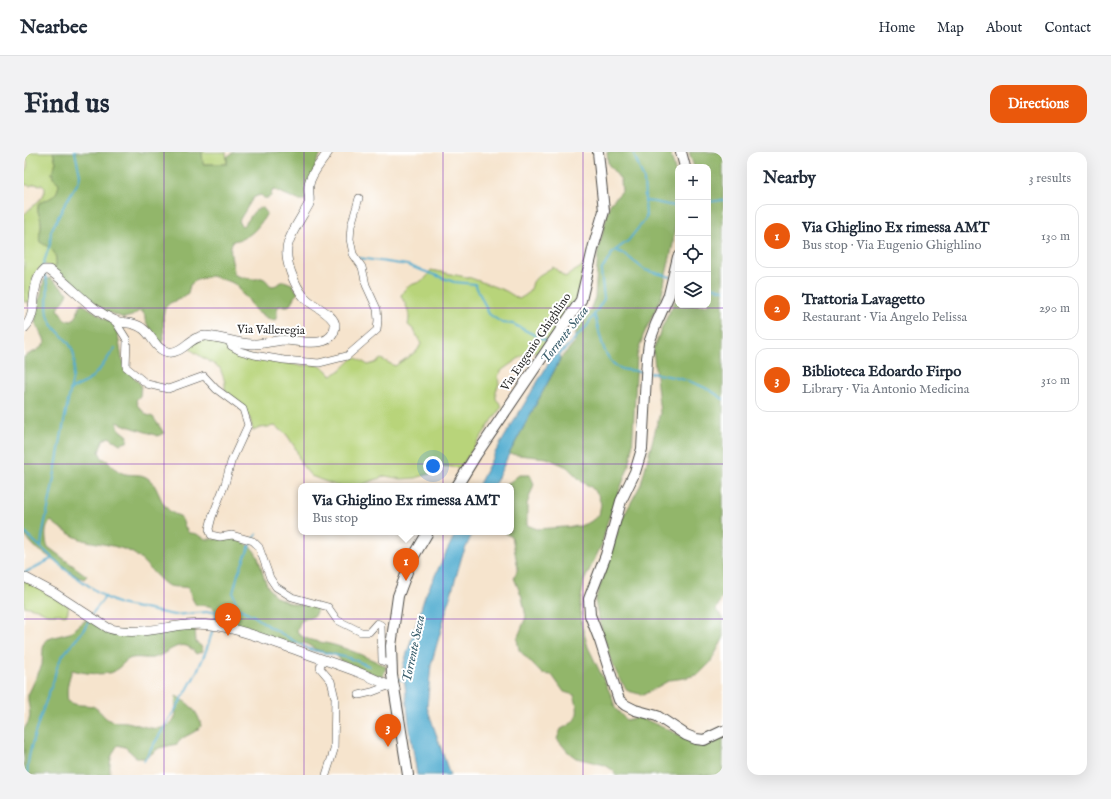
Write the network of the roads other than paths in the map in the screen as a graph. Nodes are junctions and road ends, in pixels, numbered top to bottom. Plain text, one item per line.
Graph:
1 (328, 152) edge
2 (598, 152) edge
3 (681, 152) edge
4 (684, 164) edge
5 (359, 198) dead end
6 (675, 270) edge
7 (115, 321) junction
8 (24, 328) edge
9 (229, 342) junction
10 (458, 483) edge
11 (426, 535) edge
12 (24, 577) edge
13 (322, 659) junction
14 (391, 663) junction
15 (391, 687) junction
16 (359, 695) dead end
17 (723, 730) edge
18 (326, 775) edge
19 (408, 775) edge

1 - 9 street, Via Valleregia
2 - 10 main road, Via Eugenio Ghighlino
3 - 4 main road
5 - 9 street
6 - 17 main road
7 - 8 street, Via Valleregia
7 - 9 street, Via Valleregia
7 - 14 street
11 - 14 main road
12 - 13 street
13 - 15 street
13 - 18 street
14 - 15 main road
15 - 16 street
15 - 19 main road

